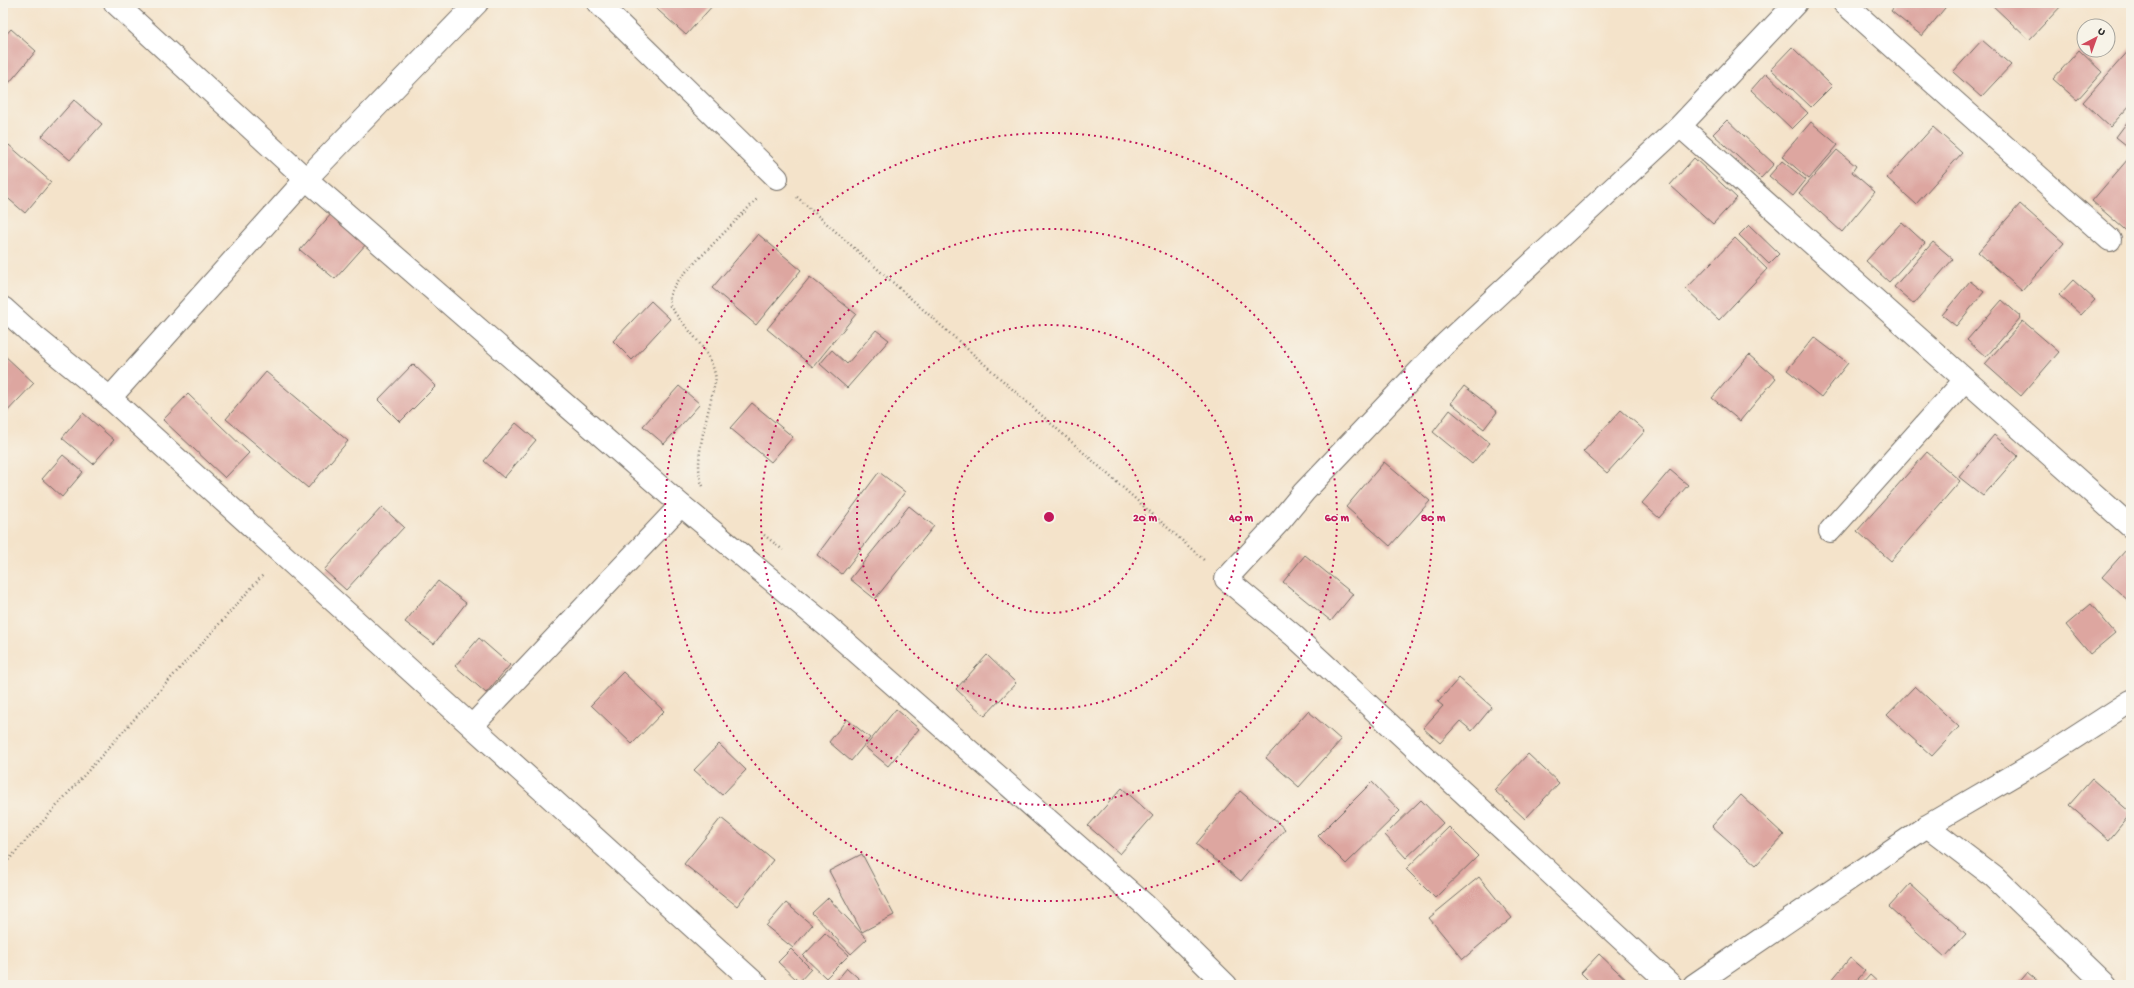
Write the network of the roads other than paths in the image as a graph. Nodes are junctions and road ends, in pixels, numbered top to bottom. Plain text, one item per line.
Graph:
1 (115, 3) edge
2 (478, 3) edge
3 (598, 3) edge
4 (1796, 3) edge
5 (1844, 3) edge
6 (1680, 126) junction
7 (777, 178) road end
8 (306, 179) junction
9 (2110, 240) dead end
10 (3, 308) edge
11 (1965, 380) junction
12 (110, 398) junction
13 (681, 504) junction
14 (2131, 527) edge
15 (1830, 531) dead end
16 (2131, 701) edge
17 (472, 726) junction
18 (1927, 826) junction
19 (757, 985) edge
20 (1226, 985) edge
21 (1671, 985) edge
22 (1694, 985) edge
23 (2106, 985) edge

1 - 8 street
2 - 8 street
3 - 7 street
4 - 6 street
5 - 9 street
6 - 11 street
6 - 21 street
8 - 12 street
8 - 13 street
10 - 12 street
11 - 14 street
11 - 15 street
12 - 17 street
13 - 17 street
13 - 20 street
16 - 18 street
17 - 19 street
18 - 22 street
18 - 23 street

